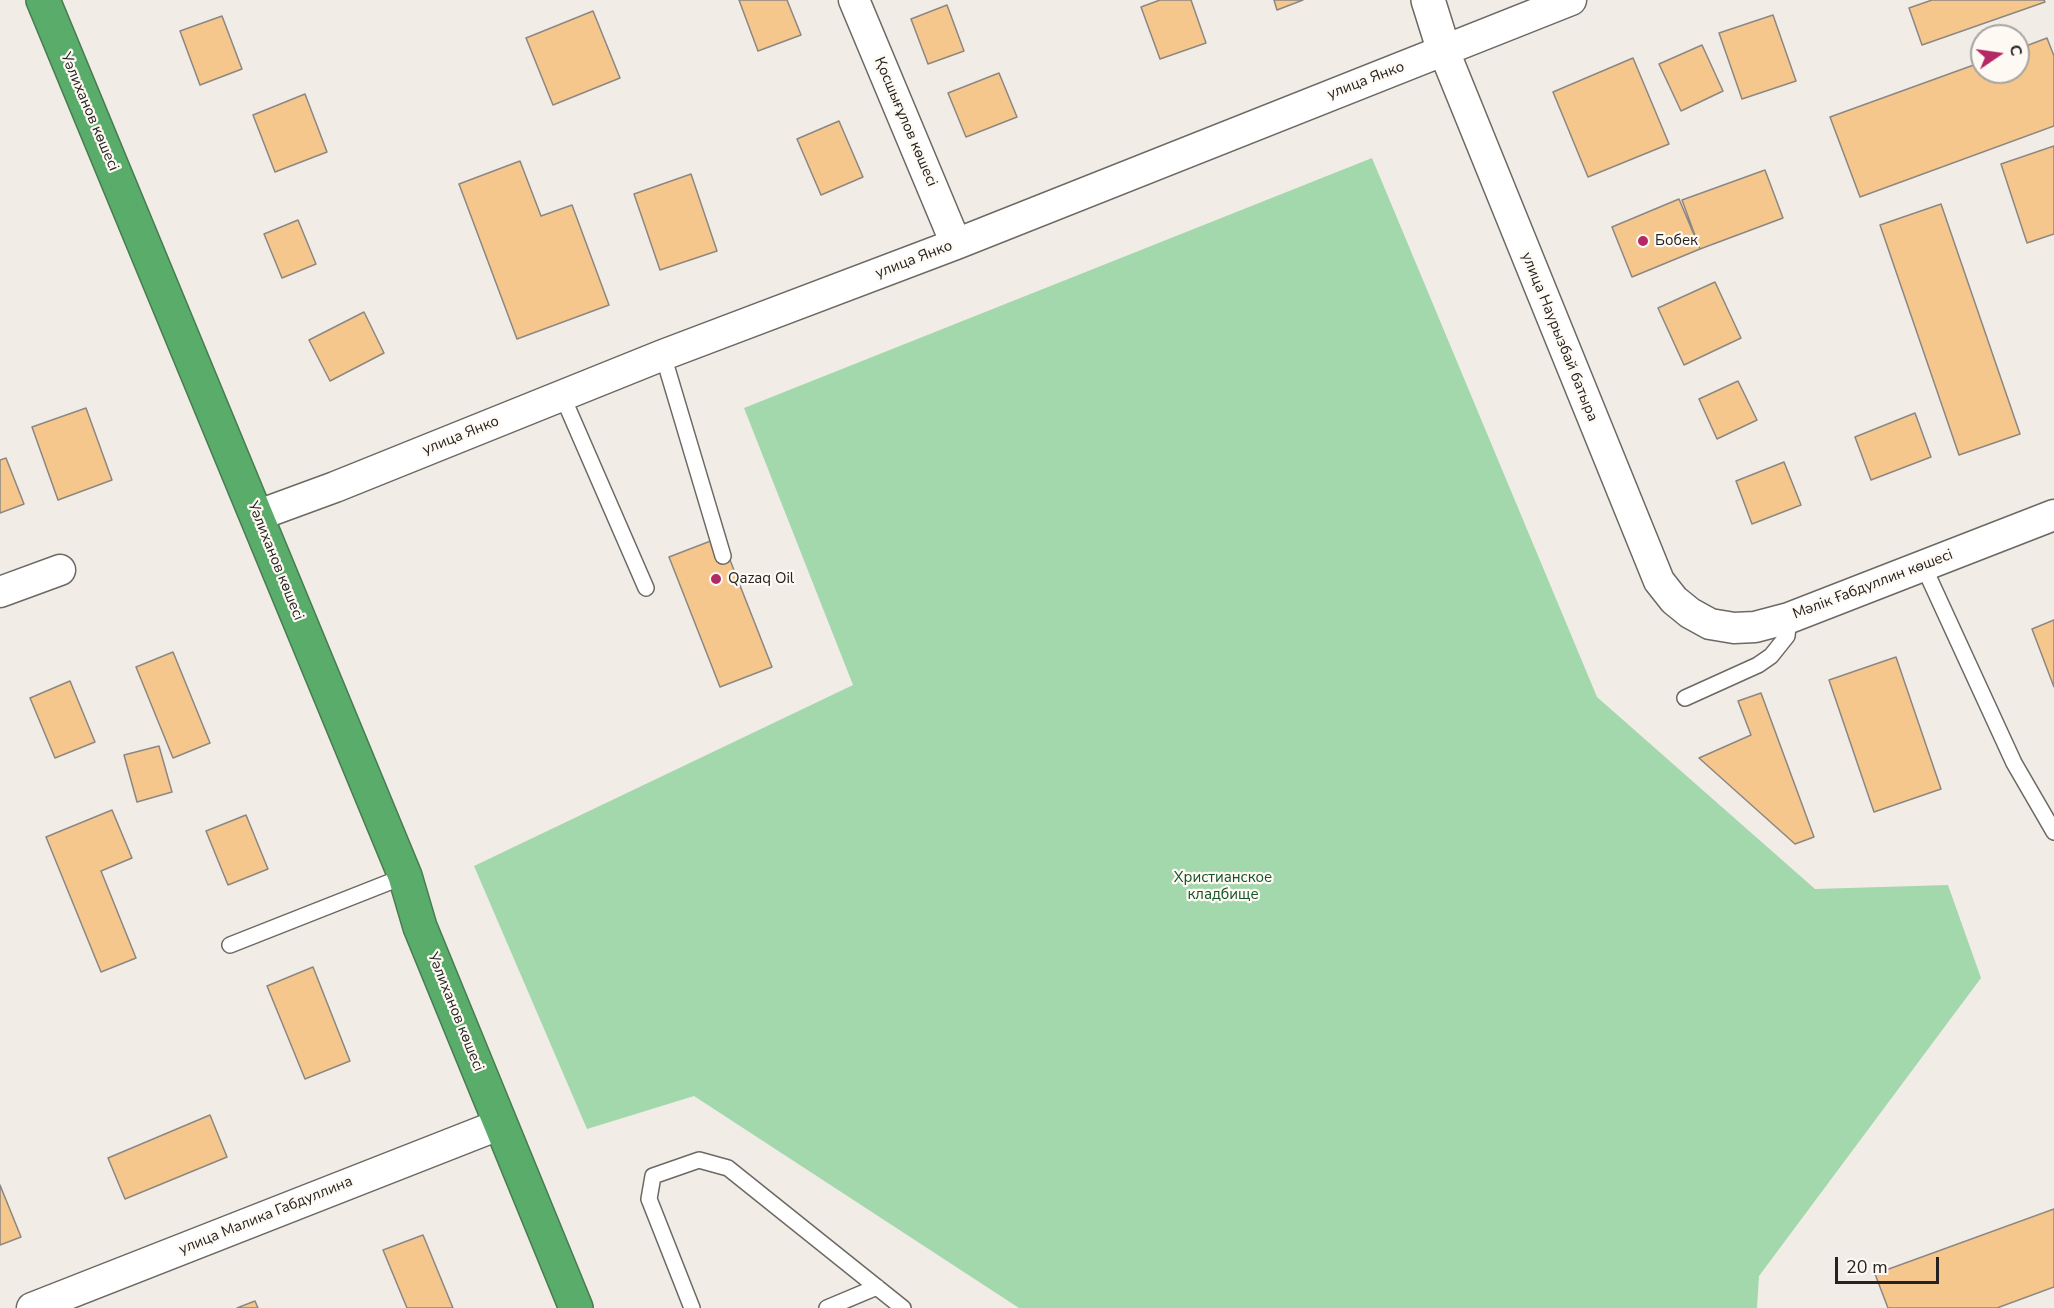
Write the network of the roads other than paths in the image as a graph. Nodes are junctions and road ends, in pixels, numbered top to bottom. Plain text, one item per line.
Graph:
1 (43, 0) edge
2 (854, 0) edge
3 (1428, 0) edge
4 (1571, 0) edge
5 (1443, 51) junction
6 (956, 244) junction
7 (663, 355) junction
8 (562, 394) junction
9 (2054, 515) edge
10 (256, 516) junction
11 (723, 556) dead end
12 (1923, 565) junction
13 (60, 570) dead end
14 (646, 588) dead end
15 (0, 592) edge
16 (1690, 613) joint
17 (1789, 618) junction
18 (1685, 698) dead end
19 (2054, 832) edge
20 (405, 876) junction
21 (230, 945) dead end
22 (501, 1124) junction
23 (877, 1287) junction
24 (32, 1308) edge
25 (576, 1308) edge
26 (592, 1308) edge
27 (692, 1308) edge
28 (827, 1308) edge
29 (903, 1308) edge

1 - 10 highway, Уәлиханов көшесі
2 - 6 street, Қосшығұлов көшесі
3 - 5 street
4 - 5 street, улица Янко
5 - 6 street, улица Янко
5 - 16 street, улица Наурызбай батыра
6 - 7 street, улица Янко
7 - 8 street, улица Янко
7 - 11 lane
8 - 10 street, улица Янко
8 - 14 lane
9 - 12 street, Мәлік Ғабдуллин көшесі
10 - 20 highway, Уәлиханов көшесі
12 - 17 street, Мәлік Ғабдуллин көшесі
12 - 19 lane
13 - 15 street
16 - 17 street, Мәлік Ғабдуллин көшесі
17 - 18 lane
20 - 21 lane
20 - 22 highway, Уәлиханов көшесі
20 - 26 highway
22 - 24 street, улица Малика Габдуллина
22 - 25 highway, Уәлиханов көшесі
23 - 27 lane
23 - 28 lane
23 - 29 lane

